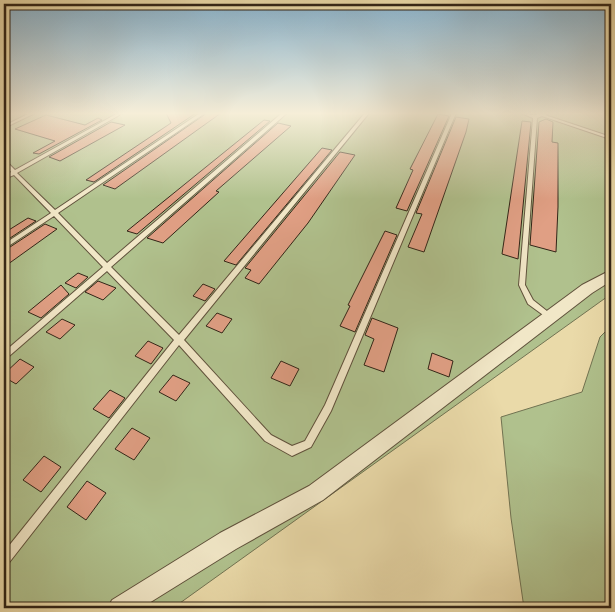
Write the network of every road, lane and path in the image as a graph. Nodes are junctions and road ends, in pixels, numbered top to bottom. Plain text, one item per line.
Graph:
1 (69, 142) edge
2 (161, 142) edge
3 (252, 142) edge
4 (343, 142) edge
5 (442, 142) edge
6 (537, 142) edge
7 (4, 162) edge
8 (13, 172) junction
9 (4, 178) edge
10 (54, 214) junction
11 (4, 247) edge
12 (107, 266) junction
13 (611, 275) edge
14 (550, 318) junction
15 (179, 340) junction
16 (4, 356) edge
17 (4, 560) edge
18 (120, 608) edge

1 - 8 lane
2 - 10 lane
3 - 12 lane
4 - 15 lane
5 - 15 lane
6 - 14 lane
7 - 8 lane
8 - 9 lane
8 - 10 lane
10 - 11 lane
10 - 12 lane
12 - 15 lane
12 - 16 lane
13 - 14 street
14 - 18 street
15 - 17 lane

